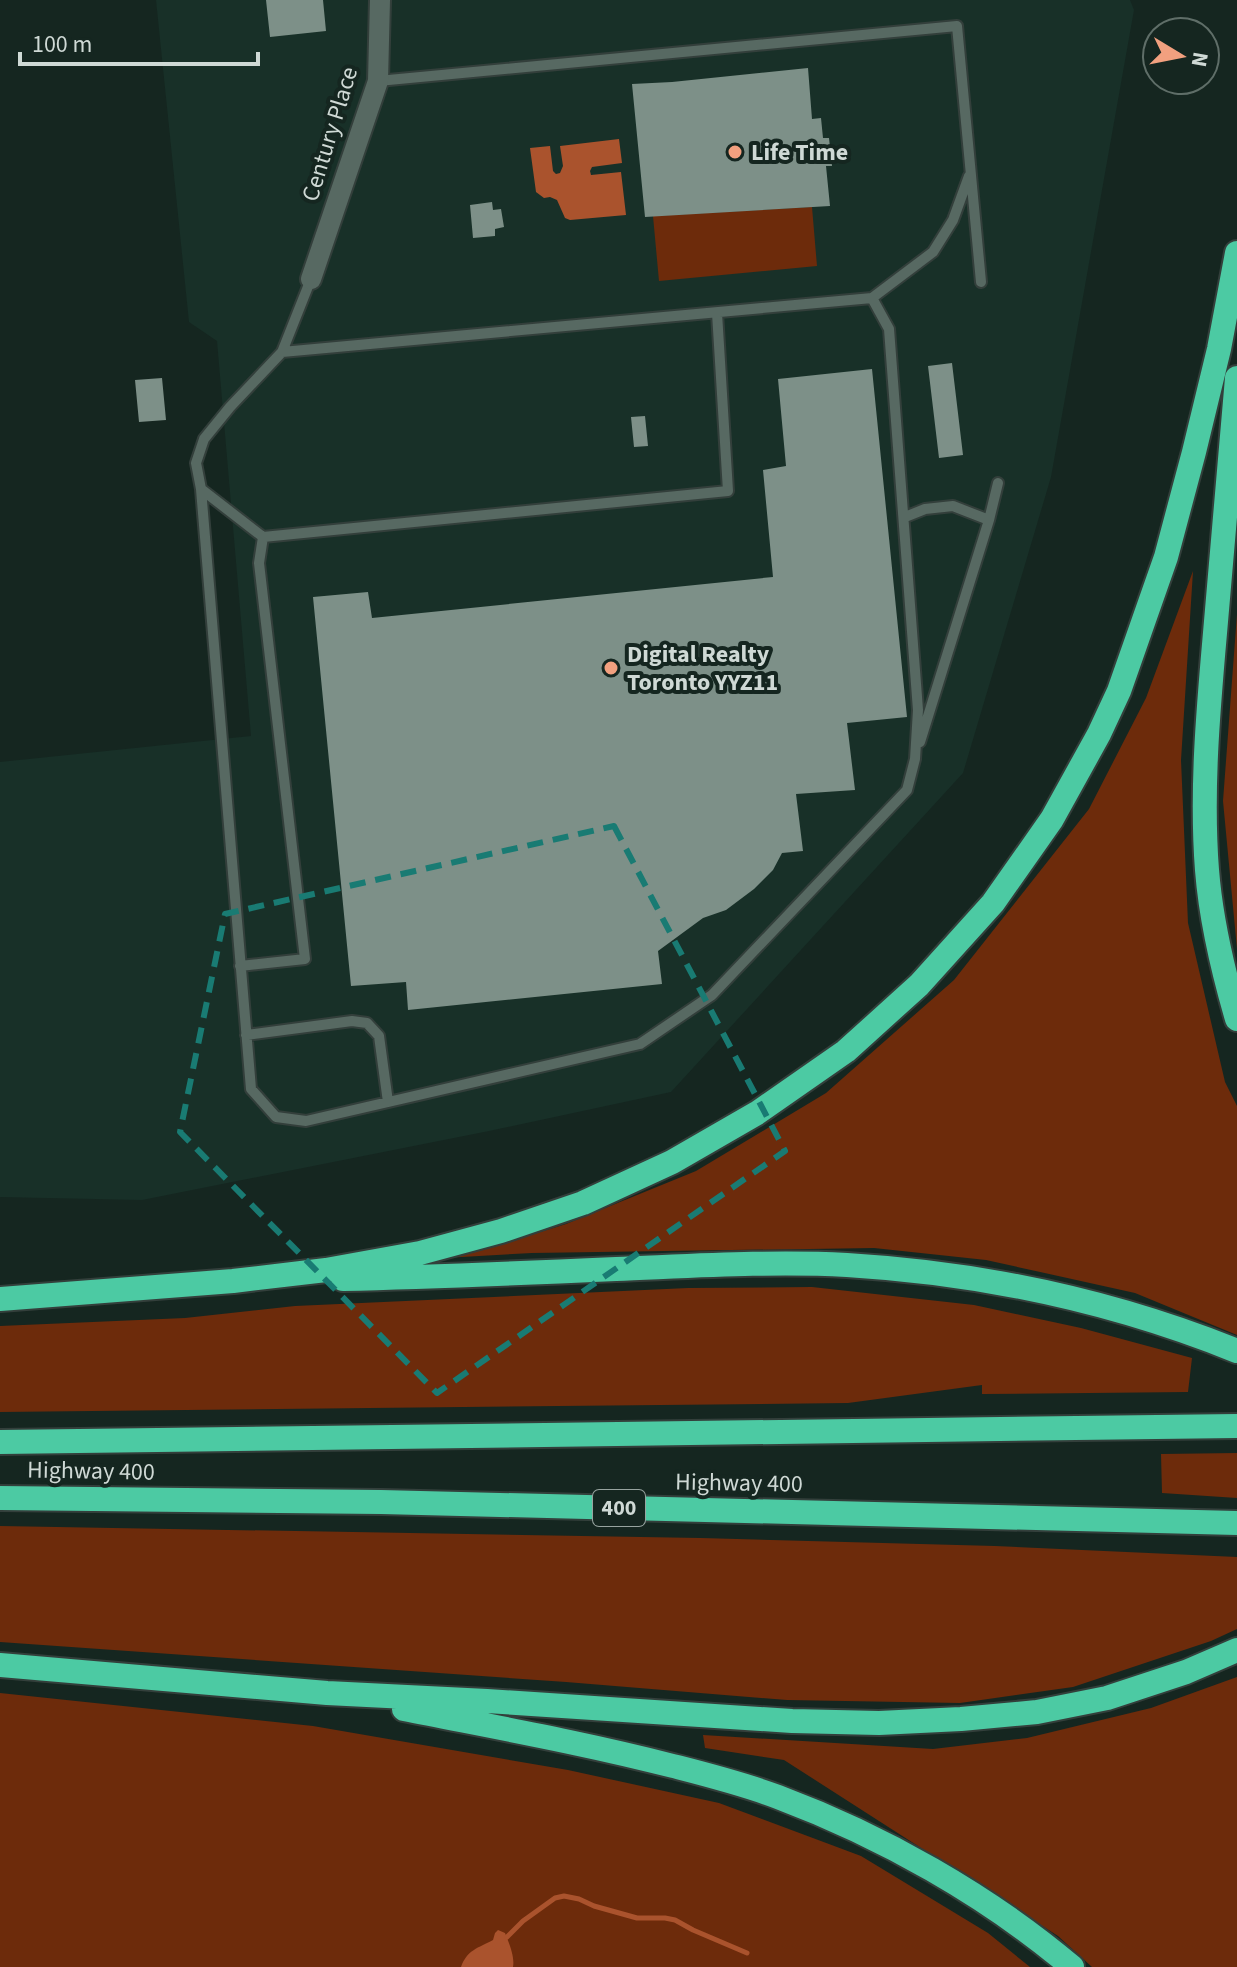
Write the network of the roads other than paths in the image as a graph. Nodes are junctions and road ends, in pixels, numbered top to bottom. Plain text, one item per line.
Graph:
1 (380, 0) edge
2 (378, 81) junction
3 (970, 175) junction
4 (1237, 253) edge
5 (311, 279) joint
6 (981, 282) dead end
7 (872, 298) junction
8 (717, 313) junction
9 (282, 352) junction
10 (1237, 378) edge
11 (998, 483) dead end
12 (201, 489) junction
13 (905, 517) junction
14 (989, 520) junction
15 (263, 537) junction
16 (915, 759) junction
17 (240, 966) junction
18 (1237, 1019) edge
19 (246, 1035) junction
20 (388, 1102) junction
21 (233, 1281) junction
22 (0, 1299) edge
23 (1237, 1351) edge
24 (1237, 1426) edge
25 (0, 1442) edge
26 (0, 1498) edge
27 (1237, 1523) edge
28 (1237, 1650) edge
29 (0, 1665) edge
30 (327, 1693) junction
31 (1072, 1967) edge

1 - 2 street, Century Place
2 - 3 lane
2 - 5 street, Century Place
3 - 6 lane
3 - 7 lane
4 - 21 highway
5 - 9 lane
7 - 8 lane
7 - 13 lane
8 - 9 lane
8 - 15 lane
9 - 12 lane
10 - 18 highway
11 - 14 lane
12 - 15 lane
12 - 17 lane
13 - 14 lane
13 - 16 lane
14 - 16 lane
15 - 17 lane
16 - 20 lane
17 - 19 lane
19 - 20 lane
19 - 20 lane
21 - 22 highway
21 - 23 highway
24 - 25 highway, Highway 400
26 - 27 highway, Highway 400 / 400
28 - 30 highway
29 - 30 highway
30 - 31 highway

